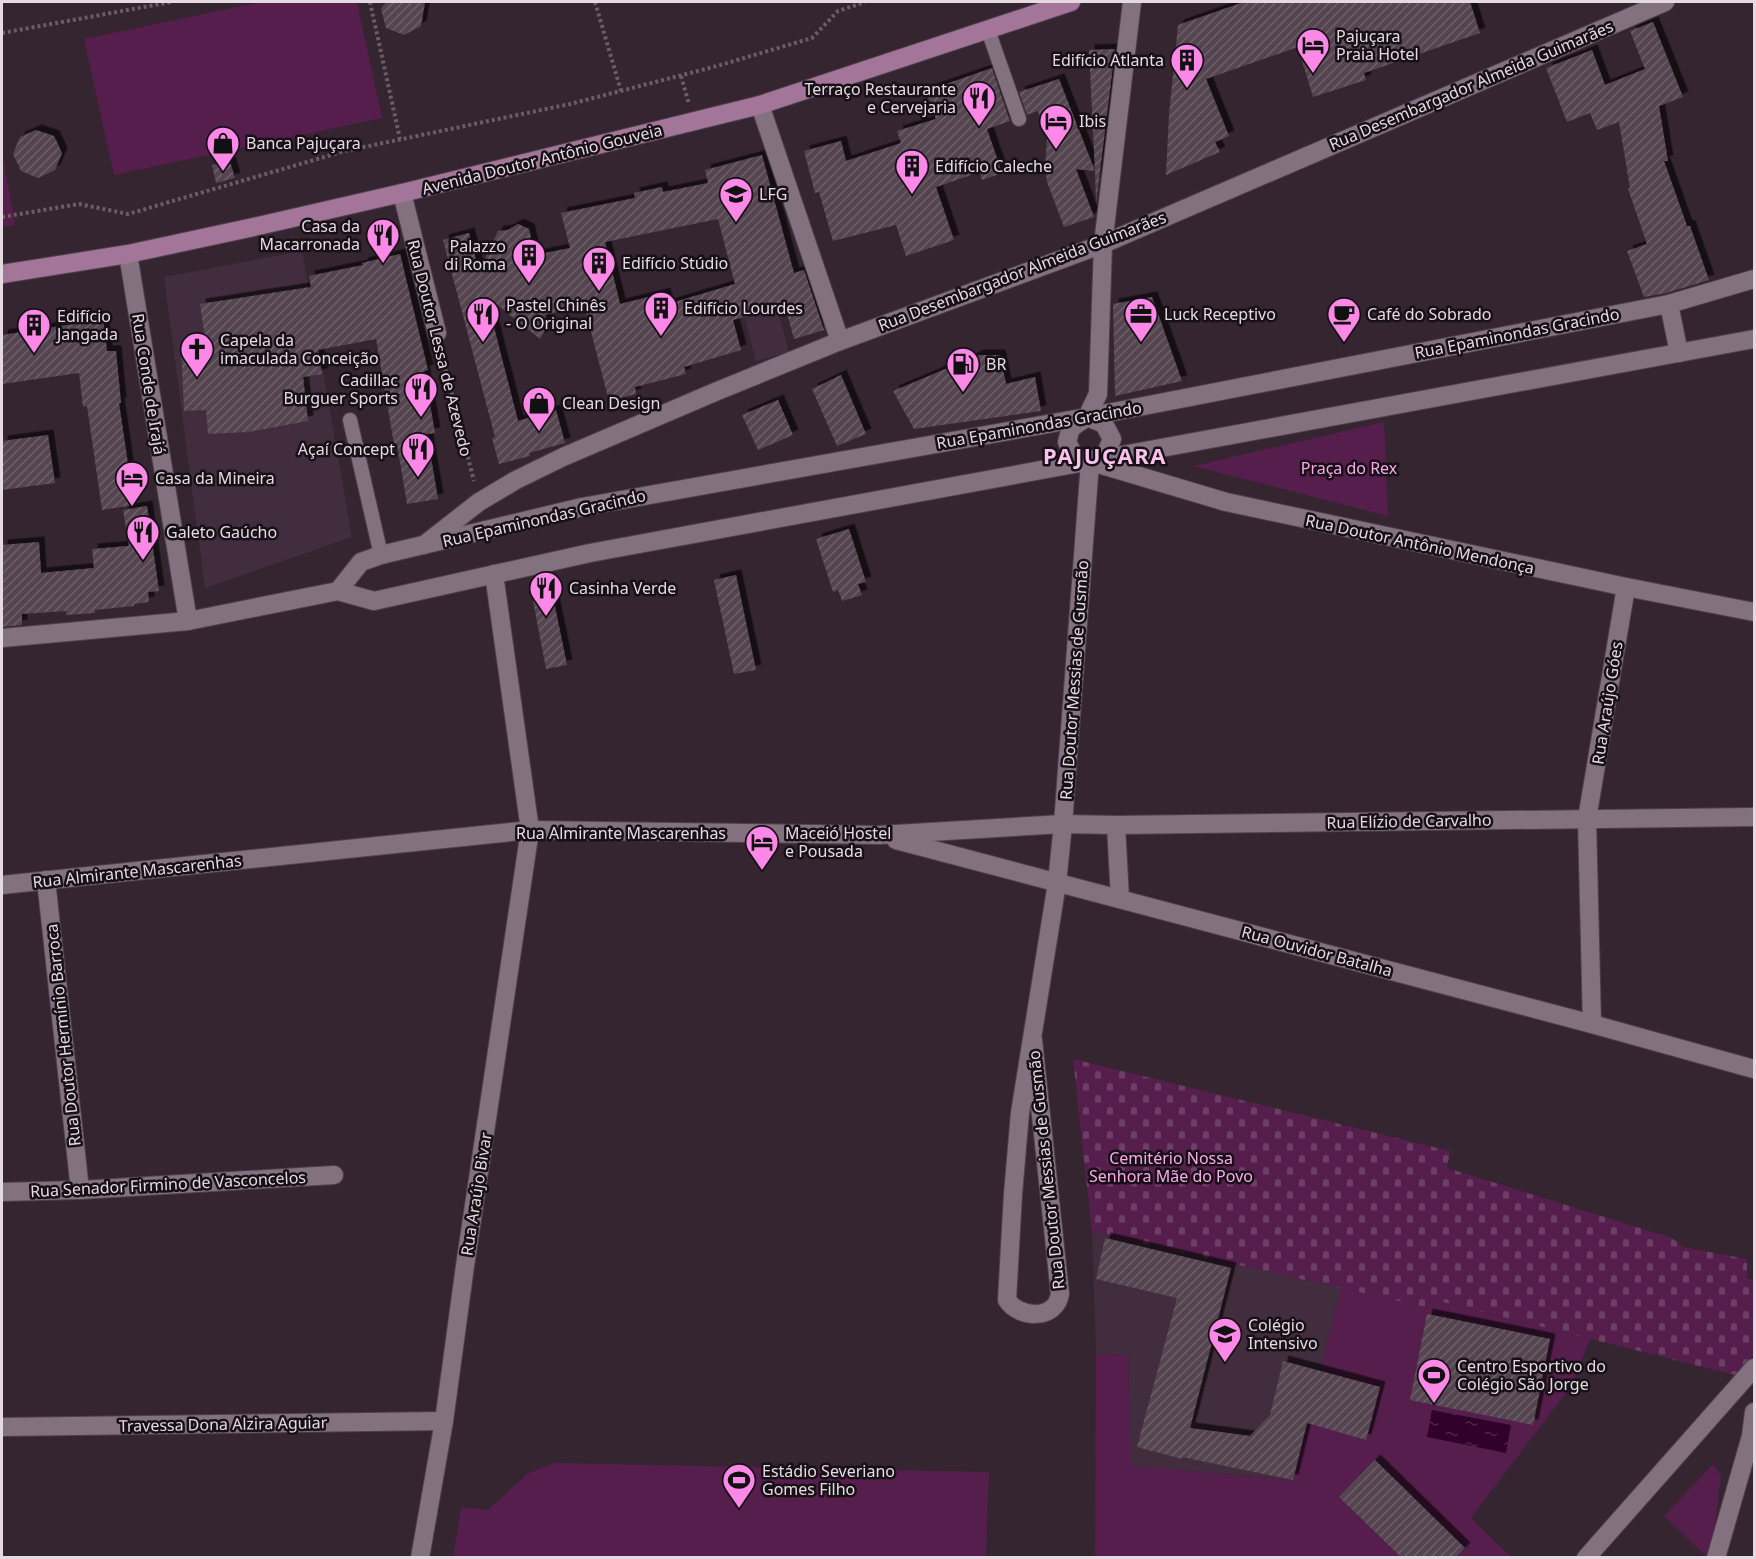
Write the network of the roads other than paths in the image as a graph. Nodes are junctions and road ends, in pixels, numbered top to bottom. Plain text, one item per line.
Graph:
1 (1071, 2) edge
2 (1132, 2) edge
3 (1665, 2) edge
4 (988, 30) junction
5 (760, 105) junction
6 (1019, 119) dead end
7 (402, 194) junction
8 (1103, 244) junction
9 (128, 254) junction
10 (2, 274) edge
11 (1755, 279) edge
12 (1669, 304) junction
13 (437, 333) road end
14 (1755, 339) edge
15 (840, 341) junction
16 (1679, 353) junction
17 (1087, 417) junction
18 (350, 420) dead end
19 (1090, 462) junction
20 (424, 545) junction
21 (381, 555) junction
22 (494, 574) junction
23 (1626, 587) junction
24 (338, 591) junction
25 (1755, 612) edge
26 (188, 621) junction
27 (2, 638) edge
28 (1755, 817) edge
29 (1587, 819) junction
30 (1063, 824) junction
31 (1116, 825) junction
32 (531, 830) junction
33 (879, 835) junction
34 (46, 880) junction
35 (1057, 883) junction
36 (2, 885) edge
37 (1120, 899) junction
38 (1592, 1024) junction
39 (1033, 1040) junction
40 (1755, 1069) edge
41 (1016, 1169) junction
42 (1047, 1172) junction
43 (334, 1175) dead end
44 (80, 1190) junction
45 (2, 1192) edge
46 (1755, 1368) edge
47 (1755, 1412) edge
48 (444, 1421) junction
49 (2, 1427) edge
50 (1751, 1436) junction
51 (1755, 1459) edge
52 (420, 1557) edge
53 (1586, 1557) edge
54 (1716, 1557) edge

1 - 4 main road, Avenida Doutor Antônio Gouveia
2 - 8 street
3 - 8 street, Rua Desembargador Almeida Guimarães
4 - 5 main road, Avenida Doutor Antônio Gouveia
4 - 6 lane
5 - 7 main road, Avenida Doutor Antônio Gouveia
5 - 15 street
7 - 9 main road, Avenida Doutor Antônio Gouveia
7 - 13 street, Rua Doutor Lessa de Azevedo
8 - 15 street, Rua Desembargador Almeida Guimarães
8 - 17 street
9 - 10 main road, Avenida Doutor Antônio Gouveia
9 - 26 street, Rua Conde de Irajá
11 - 12 street, Rua Epaminondas Gracindo
12 - 16 street
12 - 17 street, Rua Epaminondas Gracindo
14 - 16 street
15 - 20 street, Rua Desembargador Almeida Guimarães
16 - 19 street
17 - 19 street
17 - 19 street
17 - 20 street, Rua Epaminondas Gracindo
18 - 21 lane
19 - 22 street
19 - 23 street, Rua Doutor Antônio Mendonça
19 - 30 street, Rua Doutor Messias de Gusmão
20 - 21 street, Rua Epaminondas Gracindo
21 - 24 street, Rua Epaminondas Gracindo
22 - 24 street
22 - 32 street
23 - 25 street, Rua Doutor Antônio Mendonça
23 - 29 street, Rua Araújo Góes
24 - 26 street
26 - 27 street
28 - 29 street, Rua Elízio de Carvalho
29 - 31 street, Rua Elízio de Carvalho
29 - 38 street
30 - 31 street, Rua Elízio de Carvalho
30 - 33 street, Rua Almirante Mascarenhas
30 - 35 street, Rua Doutor Messias de Gusmão
31 - 37 street
32 - 33 street, Rua Almirante Mascarenhas
32 - 34 street, Rua Almirante Mascarenhas
32 - 48 street, Rua Araújo Bivar
33 - 35 street, Rua Ouvidor Batalha
34 - 36 street, Rua Almirante Mascarenhas
34 - 44 street, Rua Doutor Hermínio Barroca
35 - 37 street, Rua Ouvidor Batalha
35 - 39 street, Rua Doutor Messias de Gusmão
37 - 38 street, Rua Ouvidor Batalha
38 - 40 street, Rua Ouvidor Batalha
39 - 41 street, Rua Doutor Messias de Gusmão
39 - 42 street, Rua Doutor Messias de Gusmão
41 - 42 street
41 - 42 street, Rua Doutor Messias de Gusmão
43 - 44 street, Rua Senador Firmino de Vasconcelos
44 - 45 street, Rua Senador Firmino de Vasconcelos
46 - 53 street
47 - 50 street
48 - 49 street, Travessa Dona Alzira Aguiar
48 - 52 street, Rua Araújo Bivar
50 - 51 street
50 - 54 street

